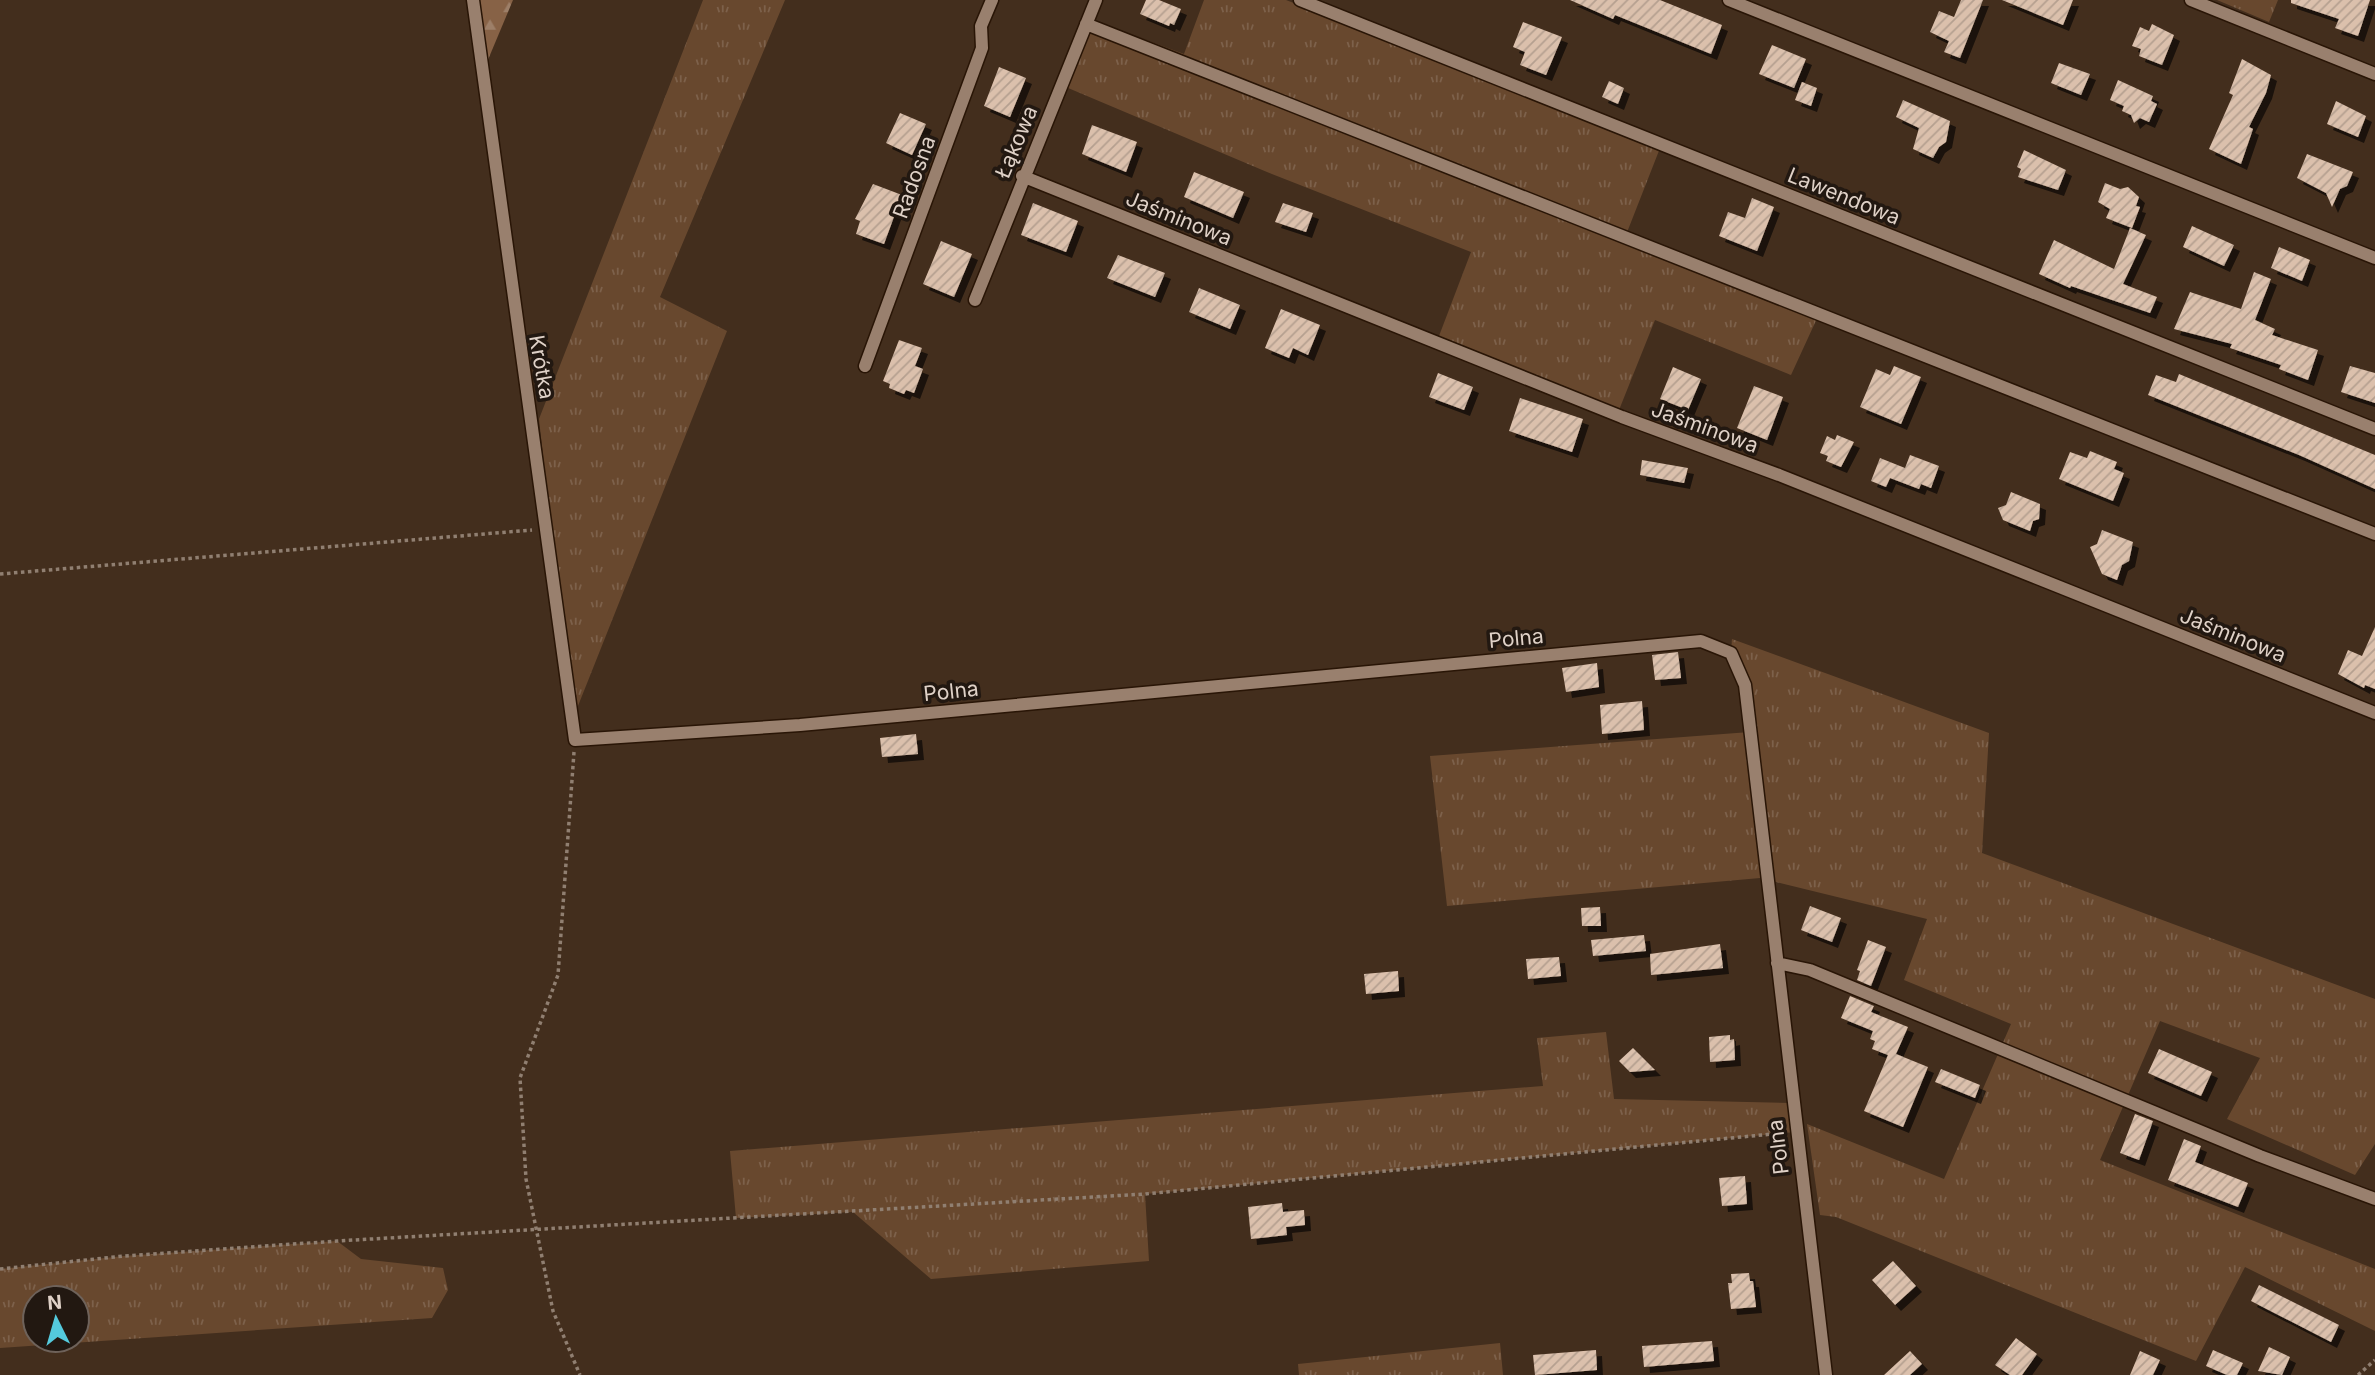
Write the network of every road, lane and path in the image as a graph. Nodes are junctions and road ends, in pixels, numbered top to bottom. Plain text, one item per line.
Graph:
1 (473, 0) edge
2 (992, 0) edge
3 (1096, 0) edge
4 (1300, 0) edge
5 (1729, 0) edge
6 (2191, 0) edge
7 (1086, 23) junction
8 (2375, 74) edge
9 (1023, 176) junction
10 (2375, 258) edge
11 (975, 300) dead end
12 (865, 366) dead end
13 (2375, 429) edge
14 (546, 528) junction
15 (2375, 534) edge
16 (0, 574) edge
17 (2375, 713) edge
18 (575, 740) junction
19 (1777, 963) junction
20 (1795, 1132) junction
21 (2375, 1199) edge
22 (536, 1230) junction
23 (0, 1269) edge
24 (2375, 1360) edge
25 (580, 1375) edge
26 (1826, 1375) edge
27 (2358, 1375) edge

1 - 14 street, Krótka
2 - 12 street, Radosna
3 - 7 street, Łąkowa
4 - 13 street, Lawendowa
5 - 10 street
6 - 8 street
7 - 9 street, Łąkowa
7 - 15 street
9 - 11 street, Łąkowa
9 - 17 street, Jaśminowa
14 - 16 path
14 - 18 street, Krótka
18 - 19 street, Polna
18 - 22 path
19 - 20 street, Polna
19 - 21 street
20 - 22 path
20 - 26 street, Polna
22 - 23 path
22 - 25 path
24 - 27 path

